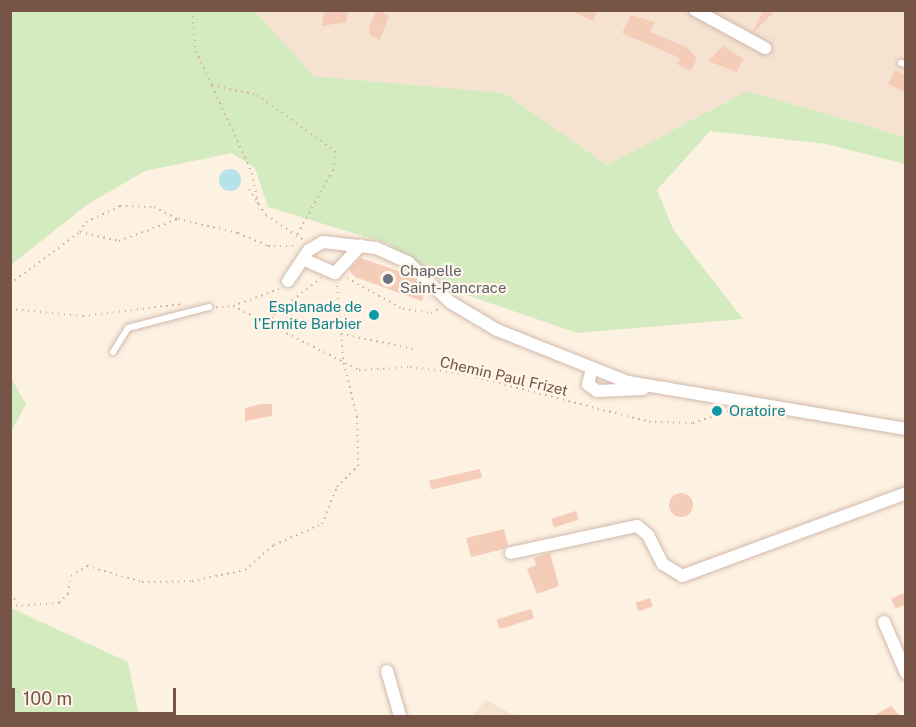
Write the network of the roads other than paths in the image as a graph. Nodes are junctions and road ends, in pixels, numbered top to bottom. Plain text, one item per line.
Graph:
1 (695, 10) edge
2 (765, 48) dead end
3 (361, 245) junction
4 (303, 259) junction
5 (288, 281) road end
6 (209, 307) road end
7 (113, 352) dead end
8 (592, 369) junction
9 (652, 388) junction
10 (906, 429) edge
11 (906, 493) edge
12 (511, 553) dead end
13 (884, 622) dead end
14 (387, 671) dead end
15 (906, 673) edge
16 (400, 717) edge

1 - 2 street
3 - 4 street
3 - 4 street
3 - 8 street
4 - 5 street
6 - 7 lane
8 - 9 street
8 - 9 street
9 - 10 street
11 - 12 street
13 - 15 street
14 - 16 street

